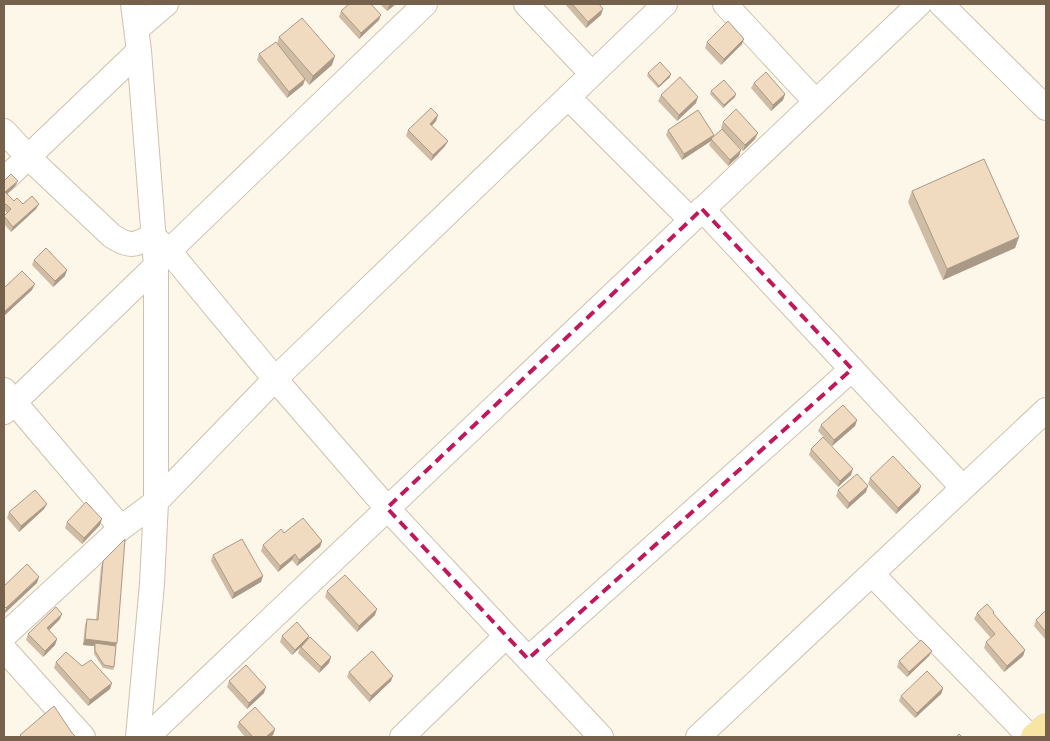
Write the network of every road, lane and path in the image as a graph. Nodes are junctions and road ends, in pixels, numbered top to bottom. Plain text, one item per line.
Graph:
1 (166, 4) edge
2 (425, 4) edge
3 (526, 4) edge
4 (665, 4) edge
5 (725, 4) edge
6 (919, 4) edge
7 (941, 4) edge
8 (133, 20) edge
9 (592, 74) junction
10 (568, 97) junction
11 (816, 102) junction
12 (1046, 108) edge
13 (4, 131) edge
14 (28, 157) junction
15 (4, 180) edge
16 (697, 214) junction
17 (159, 251) junction
18 (852, 369) junction
19 (275, 379) junction
20 (7, 401) edge
21 (1046, 410) edge
22 (963, 488) junction
23 (156, 502) junction
24 (387, 508) junction
25 (121, 528) junction
26 (872, 574) junction
27 (4, 636) edge
28 (506, 637) junction
29 (4, 649) edge
30 (528, 659) junction
31 (1046, 728) edge
32 (83, 737) edge
33 (138, 737) edge
34 (147, 737) edge
35 (402, 737) edge
36 (601, 737) edge
37 (698, 737) edge
38 (1030, 737) edge
39 (1035, 737) edge

1 - 8 street
2 - 17 street
3 - 9 street
4 - 9 street
5 - 11 street
6 - 11 street
7 - 12 street
8 - 14 street
8 - 17 street
9 - 10 street
10 - 16 street
10 - 19 street
11 - 16 street
13 - 14 street
14 - 15 street
14 - 17 street
16 - 18 street
16 - 24 street
17 - 19 street
17 - 20 street
17 - 23 street
18 - 22 street
18 - 30 street
19 - 23 street
19 - 24 street
20 - 25 street
21 - 22 street
22 - 26 street
23 - 25 street
23 - 33 street
24 - 28 street
24 - 34 street
25 - 27 street
26 - 37 street
26 - 38 street
28 - 30 street
28 - 35 street
29 - 32 street
30 - 36 street
31 - 39 main road

